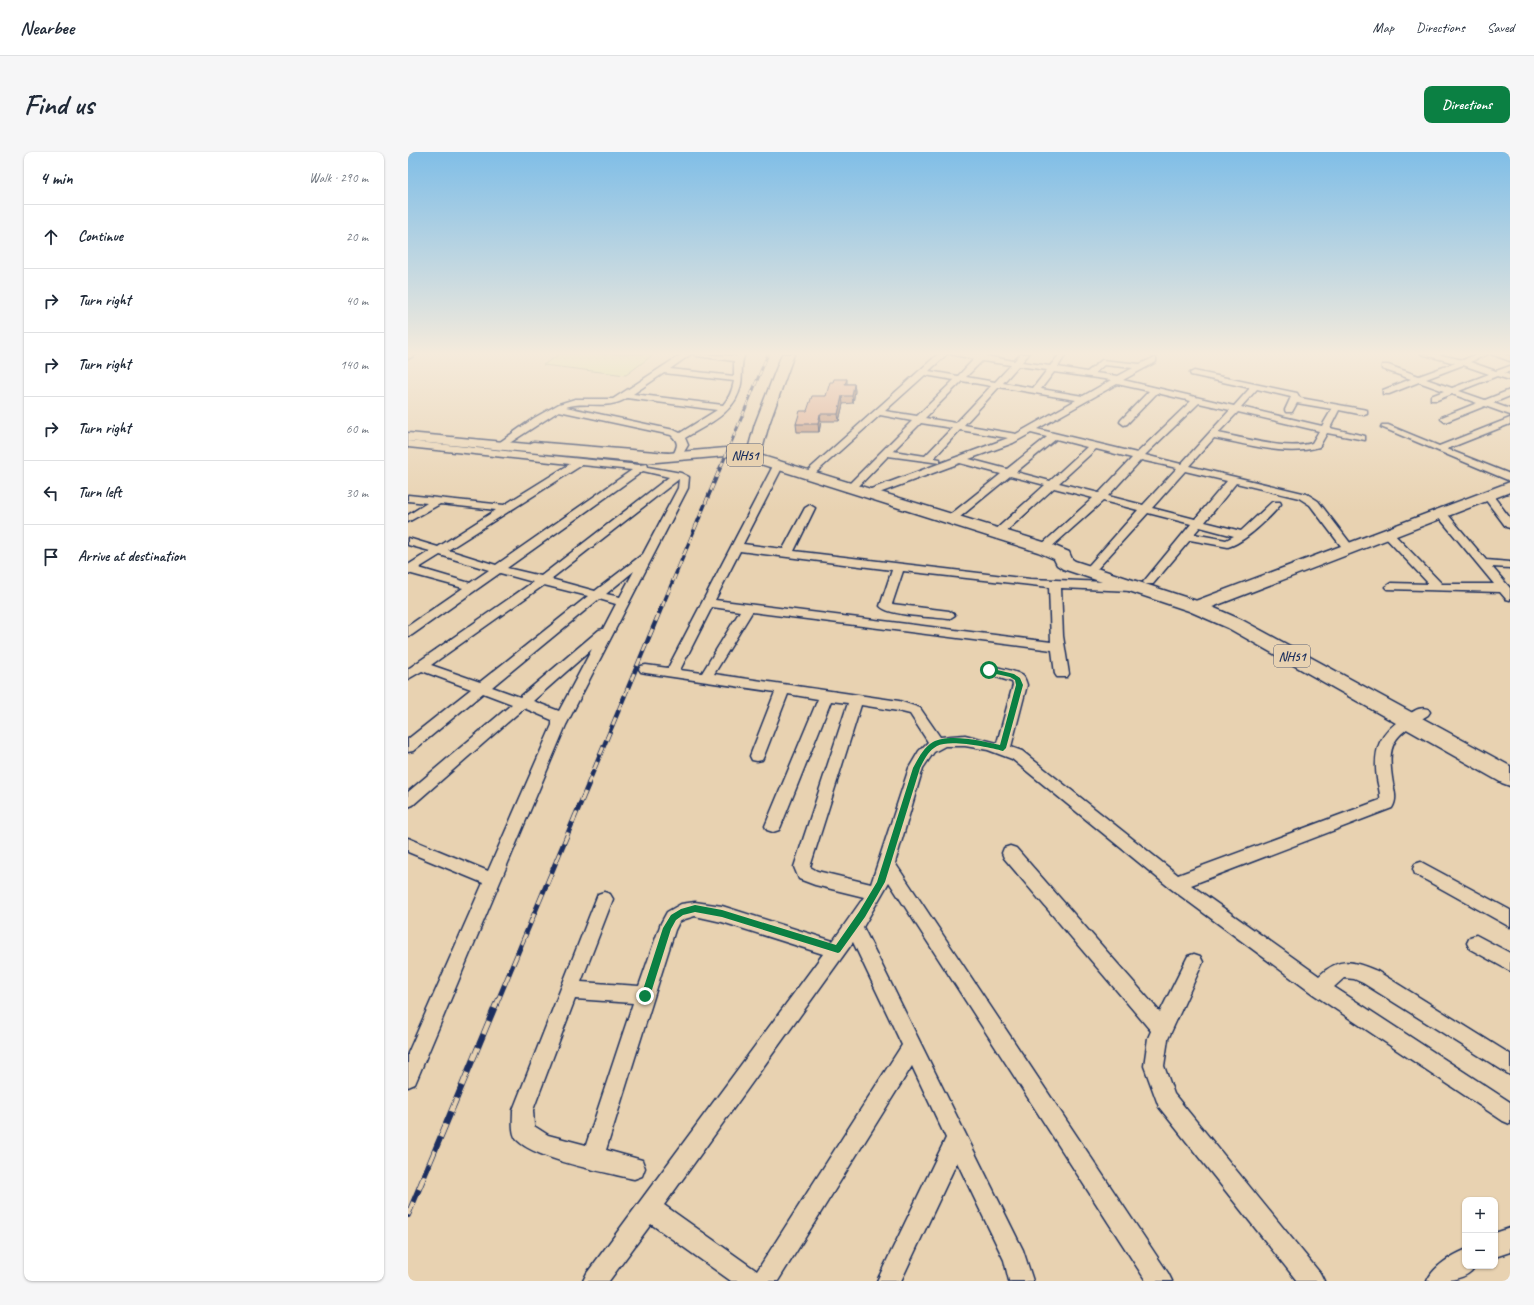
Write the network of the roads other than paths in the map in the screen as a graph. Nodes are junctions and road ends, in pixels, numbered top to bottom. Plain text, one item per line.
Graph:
1 (562, 407) edge
2 (714, 407) edge
3 (768, 407) edge
4 (883, 407) edge
5 (932, 407) edge
6 (976, 407) edge
7 (1070, 407) edge
8 (1139, 407) edge
9 (1190, 407) edge
10 (1226, 407) edge
11 (1238, 407) edge
12 (1290, 407) edge
13 (1337, 407) joint
14 (1473, 407) edge
15 (1496, 407) edge
16 (558, 408) junction
17 (724, 408) joint
18 (1236, 409) junction
19 (1288, 410) dead end
20 (877, 412) junction
21 (1364, 412) dead end
22 (1510, 412) edge
23 (1445, 419) dead end
24 (919, 420) junction
25 (1510, 421) edge
26 (1124, 422) dead end
27 (958, 426) junction
28 (1385, 427) dead end
29 (1325, 429) junction
30 (1029, 430) junction
31 (408, 433) edge
32 (1213, 434) junction
33 (1054, 436) junction
34 (408, 437) edge
35 (680, 437) junction
36 (1016, 437) junction
37 (1362, 438) dead end
38 (506, 442) junction
39 (408, 444) edge
40 (1095, 445) junction
41 (1439, 449) junction
42 (886, 453) junction
43 (1139, 456) junction
44 (667, 457) junction
45 (753, 457) junction
46 (928, 459) junction
47 (581, 461) junction
48 (957, 462) junction
49 (778, 466) junction
50 (1184, 466) junction
51 (641, 468) junction
52 (1007, 472) junction
53 (678, 475) junction
54 (808, 475) junction
55 (1510, 478) edge
56 (1234, 479) junction
57 (1053, 484) junction
58 (1510, 487) edge
59 (850, 489) junction
60 (867, 494) junction
61 (1487, 495) junction
62 (1101, 497) junction
63 (408, 498) edge
64 (438, 501) junction
65 (1276, 504) dead end
66 (505, 508) junction
67 (810, 508) dead end
68 (1146, 508) junction
69 (1441, 513) junction
70 (408, 519) edge
71 (950, 520) junction
72 (1198, 523) junction
73 (1510, 525) edge
74 (1386, 533) junction
75 (996, 534) junction
76 (1244, 535) junction
77 (1187, 536) junction
78 (408, 541) edge
79 (737, 547) junction
80 (1044, 548) junction
81 (1348, 548) junction
82 (439, 550) junction
83 (649, 553) junction
84 (786, 553) junction
85 (1063, 561) junction
86 (1483, 563) junction
87 (1510, 565) edge
88 (1094, 566) junction
89 (899, 567) junction
90 (408, 569) edge
91 (498, 569) junction
92 (542, 580) junction
93 (1055, 584) junction
94 (1141, 585) junction
95 (1391, 587) dead end
96 (1438, 587) junction
97 (472, 588) junction
98 (1507, 592) edge
99 (597, 595) junction
100 (623, 602) junction
101 (709, 602) junction
102 (1202, 604) junction
103 (748, 608) junction
104 (949, 615) dead end
105 (610, 627) junction
106 (409, 629) edge
107 (1058, 647) junction
108 (646, 669) dead end
109 (989, 670) dead end
110 (414, 671) edge
111 (672, 673) junction
112 (1062, 674) dead end
113 (705, 678) junction
114 (482, 688) junction
115 (783, 689) junction
116 (826, 695) junction
117 (856, 700) junction
118 (522, 703) junction
119 (1416, 716) junction
120 (559, 725) junction
121 (936, 744) junction
122 (408, 747) edge
123 (1003, 748) junction
124 (757, 756) dead end
125 (1510, 761) edge
126 (1510, 777) edge
127 (408, 801) edge
128 (773, 826) dead end
129 (408, 845) edge
130 (1010, 853) dead end
131 (887, 864) junction
132 (1421, 869) dead end
133 (492, 880) junction
134 (1176, 883) junction
135 (875, 892) junction
136 (604, 899) dead end
137 (1510, 919) edge
138 (854, 926) junction
139 (1476, 943) dead end
140 (838, 950) junction
141 (1194, 962) dead end
142 (1510, 963) edge
143 (1320, 988) junction
144 (569, 990) junction
145 (645, 996) junction
146 (1162, 1030) junction
147 (912, 1047) junction
148 (1510, 1065) edge
149 (408, 1077) edge
150 (1510, 1114) edge
151 (957, 1138) junction
152 (593, 1158) junction
153 (634, 1168) dead end
154 (648, 1208) junction
155 (1510, 1240) edge
156 (1498, 1244) edge
157 (1462, 1264) edge
158 (595, 1281) edge
159 (751, 1281) edge
160 (764, 1281) edge
161 (889, 1281) edge
162 (1021, 1281) edge
163 (1160, 1281) edge
164 (1312, 1281) edge
165 (1439, 1281) edge

1 - 16 street
2 - 17 street
3 - 45 street
4 - 20 street
5 - 24 street
6 - 27 street
7 - 30 street
8 - 26 street
9 - 43 street
10 - 18 street
11 - 18 street
12 - 19 street
13 - 21 street
13 - 29 street
14 - 23 street
15 - 22 street
16 - 35 street
16 - 38 street
17 - 35 street
18 - 29 street
18 - 32 street
20 - 24 street
20 - 54 street
24 - 27 street
24 - 42 street
25 - 41 street
27 - 36 street
27 - 46 street
28 - 41 street
29 - 32 street
29 - 37 street
30 - 33 street
30 - 36 street
31 - 38 street
32 - 50 street
33 - 40 street
33 - 52 street
34 - 44 highway, NH51
35 - 44 street
36 - 48 street
38 - 44 street
39 - 47 street
40 - 43 street
40 - 57 street
41 - 55 street
42 - 46 street
42 - 59 street
43 - 50 street
43 - 62 street
44 - 45 highway, NH51
44 - 51 street
45 - 49 highway, NH51
46 - 48 street
47 - 51 street
47 - 66 street
48 - 52 street
48 - 60 street
49 - 54 highway, NH51
49 - 79 street
50 - 56 street
50 - 68 street
51 - 53 street
51 - 91 street
52 - 57 street
52 - 71 street
53 - 83 street
53 - 92 street
54 - 59 highway, NH51
56 - 72 street
56 - 81 street
57 - 62 street
57 - 75 street
58 - 61 street
59 - 60 highway, NH51
60 - 71 highway, NH51
61 - 69 street
61 - 73 street
62 - 68 street
62 - 80 street
63 - 64 street
64 - 66 street
64 - 70 street
65 - 76 street
66 - 82 street
67 - 84 street
68 - 72 street
68 - 88 street
69 - 74 street
69 - 86 street
71 - 75 highway, NH51
72 - 76 street
72 - 77 street
74 - 81 street
74 - 96 street
75 - 80 highway, NH51
76 - 77 street
77 - 94 street
78 - 82 street
79 - 84 street
79 - 101 street
80 - 85 highway, NH51
81 - 102 street
82 - 90 street
82 - 91 street
83 - 99 street
83 - 100 street
84 - 89 street
85 - 88 highway, NH51
85 - 94 highway, NH51
86 - 87 street
86 - 98 street
88 - 94 highway, NH51
89 - 93 street
89 - 104 street
90 - 97 street
91 - 92 street
91 - 97 street
92 - 99 street
92 - 110 street
93 - 94 street
93 - 107 street
94 - 102 highway, NH51
95 - 96 street
96 - 98 street
97 - 106 street
99 - 100 street
99 - 114 street
100 - 105 street
101 - 103 street
101 - 111 street
102 - 119 highway, NH51
103 - 107 street
103 - 113 street
105 - 118 street
105 - 120 street
107 - 112 street
108 - 111 street
109 - 123 street
110 - 114 street
111 - 113 street
113 - 115 street
114 - 118 street
114 - 122 street
115 - 116 street
115 - 124 street
116 - 117 street
116 - 128 street
117 - 121 street
117 - 135 street
118 - 120 street
118 - 127 street
119 - 125 highway, NH51
119 - 126 highway, NH51
119 - 134 street
120 - 133 street
121 - 123 street
121 - 131 street
123 - 134 street
129 - 133 street
130 - 146 street
131 - 135 street
131 - 163 street
132 - 137 street
133 - 149 street
134 - 143 street
135 - 138 street
136 - 144 street
138 - 140 street
138 - 147 street
139 - 142 street
140 - 145 street
140 - 154 street
141 - 146 street
143 - 148 street
143 - 150 street
144 - 145 street
144 - 152 street
145 - 152 street
146 - 164 street
147 - 151 street
147 - 160 street
151 - 161 street
151 - 162 street
152 - 153 street
154 - 158 street
154 - 159 street
155 - 156 street
157 - 165 street

